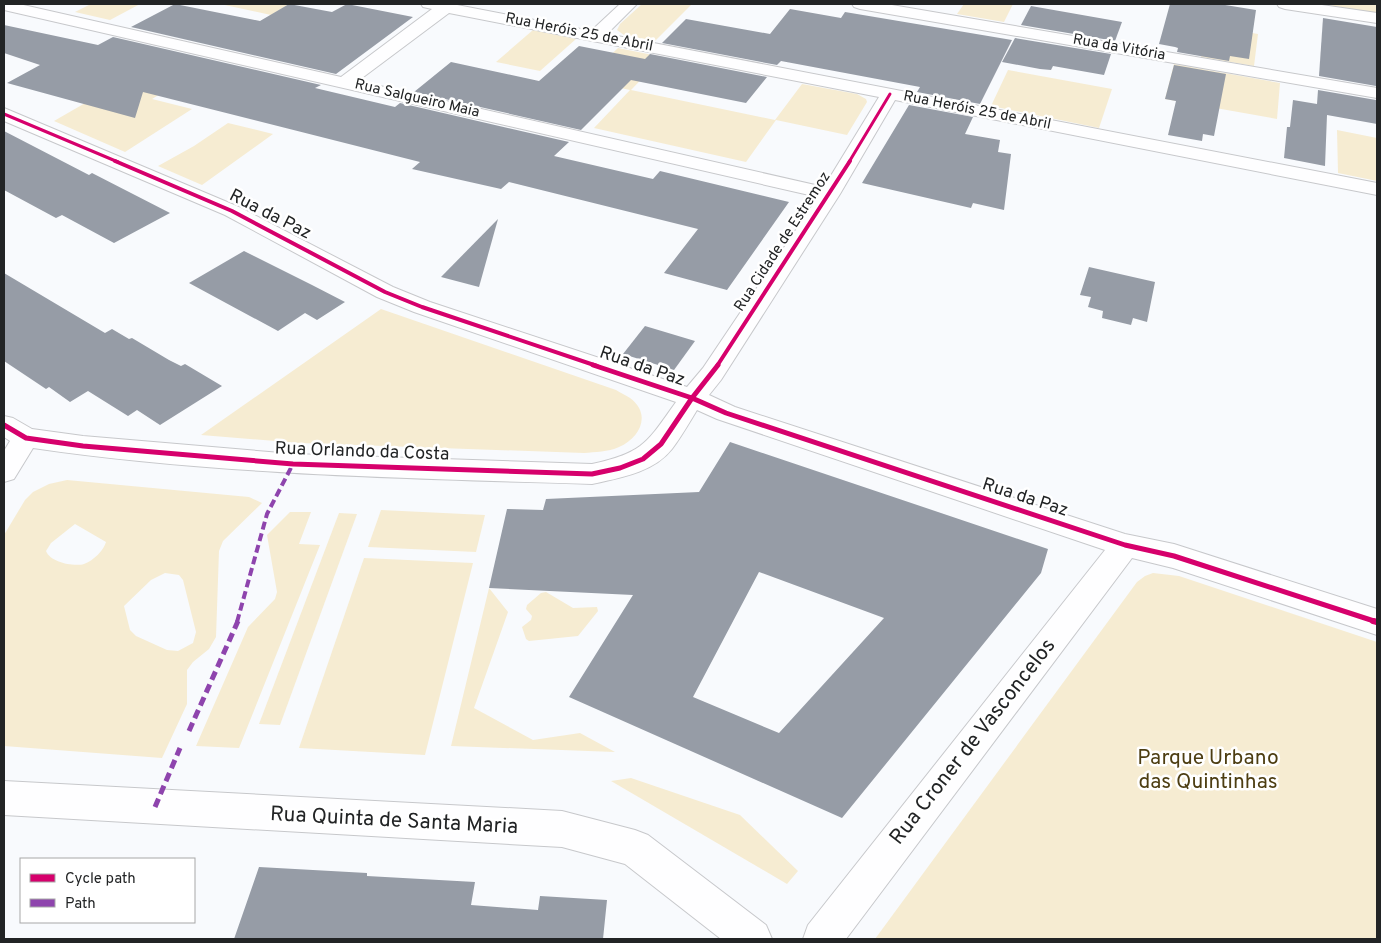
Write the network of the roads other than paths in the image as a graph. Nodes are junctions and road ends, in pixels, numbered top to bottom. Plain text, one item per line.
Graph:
1 (629, 4) edge
2 (860, 4) edge
3 (1285, 4) edge
4 (4, 5) edge
5 (438, 5) edge
6 (1377, 18) edge
7 (595, 36) junction
8 (345, 82) junction
9 (1377, 93) edge
10 (890, 94) junction
11 (4, 114) edge
12 (1377, 189) edge
13 (830, 194) junction
14 (692, 398) junction
15 (15, 432) edge
16 (4, 472) edge
17 (1125, 545) junction
18 (1377, 622) edge
19 (4, 798) edge
20 (752, 939) edge
21 (822, 939) edge

1 - 7 street
2 - 9 street, Rua da Vitória
3 - 6 street
4 - 8 street, Rua Salgueiro Maia
5 - 7 street, Rua Heróis 25 de Abril
5 - 8 street
7 - 10 street, Rua Heróis 25 de Abril
8 - 13 street, Rua Salgueiro Maia
10 - 12 street, Rua Heróis 25 de Abril
10 - 13 street, Rua Cidade de Estremoz
11 - 14 street, Rua da Paz
13 - 14 street, Rua Cidade de Estremoz
14 - 15 street, Rua Orlando da Costa
14 - 17 street, Rua da Paz
15 - 16 street
17 - 18 street, Rua da Paz
17 - 21 street, Rua Croner de Vasconcelos
19 - 20 street, Rua Quinta de Santa Maria

